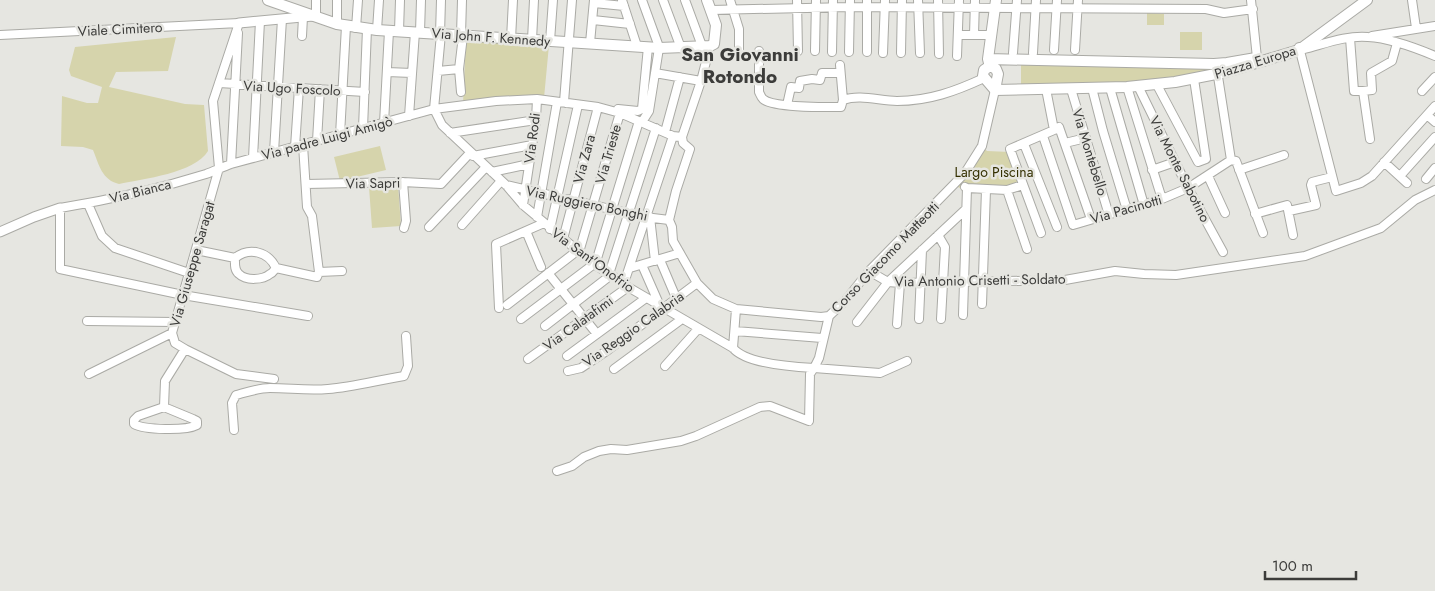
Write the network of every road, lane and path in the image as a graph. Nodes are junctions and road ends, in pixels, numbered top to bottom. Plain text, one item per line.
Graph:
1 (316, 0) edge
2 (338, 0) edge
3 (358, 0) edge
4 (379, 0) edge
5 (400, 0) edge
6 (421, 0) edge
7 (441, 0) edge
8 (462, 0) edge
9 (513, 0) edge
10 (534, 0) edge
11 (553, 0) edge
12 (572, 0) edge
13 (642, 0) edge
14 (663, 0) edge
15 (684, 0) edge
16 (730, 0) edge
17 (746, 0) edge
18 (1078, 0) edge
19 (1100, 0) edge
20 (1145, 0) edge
21 (1169, 0) edge
22 (1206, 0) edge
23 (1252, 0) edge
24 (1367, 0) edge
25 (1412, 0) edge
26 (271, 1) edge
27 (594, 2) edge
28 (287, 3) edge
29 (623, 3) edge
30 (774, 4) edge
31 (797, 4) edge
32 (816, 4) edge
33 (833, 4) edge
34 (850, 4) edge
35 (867, 4) edge
36 (884, 4) edge
37 (902, 4) edge
38 (918, 4) edge
39 (938, 4) edge
40 (959, 4) edge
41 (975, 4) edge
42 (995, 4) edge
43 (1017, 4) edge
44 (1036, 4) edge
45 (1057, 4) edge
46 (1121, 4) edge
47 (709, 5) edge
48 (752, 6) edge
49 (733, 9) junction
50 (1078, 9) junction
51 (1100, 9) junction
52 (1145, 9) junction
53 (1168, 9) junction
54 (1206, 9) junction
55 (1252, 9) junction
56 (316, 16) junction
57 (303, 17) junction
58 (282, 19) junction
59 (593, 20) junction
60 (260, 21) junction
61 (239, 23) junction
62 (630, 24) junction
63 (346, 26) junction
64 (1435, 26) edge
65 (1416, 28) junction
66 (372, 30) junction
67 (394, 31) junction
68 (417, 32) junction
69 (440, 34) junction
70 (1322, 34) junction
71 (0, 35) edge
72 (958, 35) junction
73 (974, 35) junction
74 (991, 35) junction
75 (302, 36) dead end
76 (462, 36) junction
77 (1368, 37) junction
78 (1350, 38) junction
79 (511, 39) junction
80 (532, 40) junction
81 (550, 41) junction
82 (1337, 41) junction
83 (569, 42) junction
84 (1396, 43) junction
85 (590, 44) junction
86 (637, 46) junction
87 (709, 47) junction
88 (1299, 47) junction
89 (655, 48) junction
90 (681, 48) junction
91 (739, 50) dead end
92 (1054, 50) dead end
93 (1075, 50) dead end
94 (759, 51) dead end
95 (798, 51) dead end
96 (815, 51) dead end
97 (832, 52) dead end
98 (849, 52) dead end
99 (867, 52) dead end
100 (1013, 52) dead end
101 (883, 53) dead end
102 (901, 53) dead end
103 (920, 53) dead end
104 (1033, 53) dead end
105 (938, 54) dead end
106 (958, 56) dead end
107 (1435, 56) edge
108 (1254, 62) junction
109 (993, 65) junction
110 (1221, 68) junction
111 (459, 69) junction
112 (438, 71) junction
113 (387, 72) junction
114 (412, 73) junction
115 (655, 73) junction
116 (680, 77) junction
117 (1435, 77) edge
118 (985, 79) junction
119 (1194, 79) junction
120 (701, 81) junction
121 (218, 84) junction
122 (236, 84) junction
123 (1156, 85) junction
124 (257, 86) junction
125 (1138, 86) junction
126 (279, 87) junction
127 (1127, 87) junction
128 (299, 88) junction
129 (1092, 88) junction
130 (1110, 88) junction
131 (320, 89) junction
132 (1046, 89) junction
133 (1071, 89) junction
134 (995, 90) junction
135 (343, 91) junction
136 (1364, 91) junction
137 (1422, 91) dead end
138 (365, 92) junction
139 (461, 92) dead end
140 (537, 100) junction
141 (842, 100) junction
142 (560, 102) junction
143 (578, 104) junction
144 (787, 105) junction
145 (1435, 106) edge
146 (598, 107) junction
147 (434, 109) junction
148 (620, 113) junction
149 (1427, 115) junction
150 (409, 116) junction
151 (536, 120) junction
152 (640, 122) junction
153 (1435, 122) edge
154 (384, 123) junction
155 (363, 128) junction
156 (656, 128) junction
157 (1054, 130) junction
158 (450, 133) junction
159 (669, 134) junction
160 (340, 135) junction
161 (1043, 136) junction
162 (682, 137) junction
163 (1435, 137) edge
164 (1086, 138) junction
165 (1370, 139) dead end
166 (318, 141) junction
167 (1065, 143) junction
168 (1024, 144) junction
169 (532, 145) junction
170 (299, 146) junction
171 (274, 152) junction
172 (471, 154) junction
173 (1284, 155) dead end
174 (253, 158) junction
175 (1230, 160) junction
176 (1175, 162) junction
177 (1384, 162) junction
178 (231, 164) junction
179 (529, 164) junction
180 (220, 168) junction
181 (1435, 168) edge
182 (489, 169) junction
183 (1152, 170) junction
184 (1239, 170) junction
185 (1208, 176) junction
186 (1400, 176) junction
187 (1332, 177) junction
188 (1426, 179) dead end
189 (958, 180) junction
190 (403, 182) junction
191 (503, 183) junction
192 (1406, 183) dead end
193 (306, 184) junction
194 (1023, 185) junction
195 (968, 188) junction
196 (1188, 188) junction
197 (526, 190) junction
198 (986, 190) junction
199 (1007, 190) junction
200 (1435, 190) edge
201 (542, 193) junction
202 (558, 196) junction
203 (1162, 199) junction
204 (574, 200) junction
205 (88, 204) junction
206 (593, 204) junction
207 (523, 205) junction
208 (1144, 205) junction
209 (60, 208) junction
210 (612, 208) junction
211 (966, 209) junction
212 (1127, 210) junction
213 (1289, 211) junction
214 (628, 212) junction
215 (1226, 213) dead end
216 (1109, 214) junction
217 (1255, 214) junction
218 (537, 217) junction
219 (648, 217) junction
220 (1091, 219) junction
221 (670, 220) junction
222 (544, 223) junction
223 (462, 225) dead end
224 (429, 227) dead end
225 (1057, 227) dead end
226 (404, 228) dead end
227 (550, 229) junction
228 (526, 231) junction
229 (0, 232) edge
230 (1042, 233) dead end
231 (1263, 233) dead end
232 (938, 235) junction
233 (1293, 235) dead end
234 (563, 239) junction
235 (1027, 249) dead end
236 (196, 250) junction
237 (922, 250) junction
238 (578, 252) junction
239 (1223, 252) dead end
240 (680, 253) junction
241 (235, 258) junction
242 (657, 260) junction
243 (594, 264) junction
244 (642, 265) junction
245 (541, 267) dead end
246 (276, 268) junction
247 (630, 268) junction
248 (342, 271) dead end
249 (869, 271) junction
250 (319, 272) junction
251 (189, 273) junction
252 (548, 273) junction
253 (610, 275) junction
254 (888, 282) junction
255 (921, 282) junction
256 (943, 282) junction
257 (983, 282) junction
258 (900, 283) junction
259 (964, 283) junction
260 (697, 284) junction
261 (626, 285) junction
262 (561, 288) junction
263 (183, 295) junction
264 (646, 298) junction
265 (676, 300) junction
266 (574, 304) junction
267 (982, 304) dead end
268 (662, 307) junction
269 (736, 309) junction
270 (963, 314) dead end
271 (308, 316) dead end
272 (828, 316) junction
273 (585, 318) junction
274 (682, 318) junction
275 (521, 319) dead end
276 (919, 319) dead end
277 (941, 320) dead end
278 (87, 321) dead end
279 (175, 322) junction
280 (857, 322) dead end
281 (897, 324) dead end
282 (545, 326) dead end
283 (698, 329) junction
284 (735, 330) junction
285 (172, 333) junction
286 (597, 334) junction
287 (406, 336) dead end
288 (822, 338) junction
289 (185, 348) junction
290 (733, 348) junction
291 (568, 356) dead end
292 (528, 359) dead end
293 (907, 362) dead end
294 (665, 366) dead end
295 (814, 368) junction
296 (614, 370) dead end
297 (568, 371) dead end
298 (89, 374) dead end
299 (274, 379) dead end
300 (164, 407) junction
301 (234, 430) dead end
302 (557, 471) dead end

1 - 56 street
2 - 63 street
3 - 63 street
4 - 66 street
5 - 67 street
6 - 68 street
7 - 69 street
8 - 76 street
9 - 79 street
10 - 80 street
11 - 81 street
12 - 83 street
13 - 89 street
14 - 90 street
15 - 87 street
16 - 49 street
17 - 48 street
18 - 50 street
19 - 51 street
20 - 52 street
21 - 53 street
22 - 54 street
23 - 55 street
24 - 70 main road, Piazza Europa
25 - 65 street
26 - 28 main road, Via John F. Kennedy
27 - 29 street
27 - 59 street
28 - 56 main road, Via John F. Kennedy
29 - 62 street
30 - 31 street
30 - 48 street
31 - 32 street
31 - 95 street
32 - 33 street
32 - 96 street
33 - 34 street
33 - 97 street
34 - 35 street
34 - 98 street
35 - 36 street
35 - 99 street
36 - 37 street
36 - 101 street
37 - 38 street
37 - 102 street
38 - 39 street
38 - 103 street
39 - 40 street
39 - 105 street
40 - 41 street
40 - 72 street
41 - 42 street
41 - 73 street
42 - 43 street
42 - 74 main road
43 - 44 street
43 - 100 street
44 - 45 street
44 - 104 street
45 - 50 street
45 - 92 street
46 - 51 street
46 - 52 street
47 - 49 street
47 - 87 main road
48 - 49 street
49 - 91 street
50 - 51 street
50 - 93 street
52 - 53 street
53 - 54 street
54 - 55 street
55 - 108 street
56 - 57 street
56 - 63 main road, Via John F. Kennedy
57 - 58 street
57 - 75 street
58 - 60 street
58 - 126 street
59 - 62 street
59 - 85 street
60 - 61 street
60 - 124 street
61 - 71 street, Viale Cimitero
61 - 121 street
61 - 122 street
62 - 86 street
63 - 66 main road, Via John F. Kennedy
63 - 135 street
64 - 65 street
65 - 77 street
66 - 67 main road, Via John F. Kennedy
66 - 138 street
67 - 68 main road, Via John F. Kennedy
67 - 113 street
68 - 69 main road, Via John F. Kennedy
68 - 114 street
69 - 76 main road, Via John F. Kennedy
69 - 112 street
70 - 82 street
70 - 88 main road, Piazza Europa
72 - 73 street
72 - 106 street
73 - 74 street
74 - 109 main road
76 - 79 main road, Via John F. Kennedy
76 - 111 street
77 - 78 street
77 - 84 street
78 - 82 street
78 - 136 street
79 - 80 main road, Via John F. Kennedy
80 - 81 main road, Via John F. Kennedy
81 - 83 main road, Via John F. Kennedy
82 - 88 street
83 - 85 main road, Via John F. Kennedy
83 - 142 street
84 - 107 street
84 - 136 street
85 - 86 main road, Via John F. Kennedy
86 - 89 main road, Via John F. Kennedy
87 - 90 main road, Via John F. Kennedy
87 - 120 street
88 - 108 main road, Piazza Europa
88 - 187 street
89 - 90 main road, Via John F. Kennedy
89 - 115 street
89 - 142 street
94 - 144 street
108 - 110 main road, Piazza Europa
109 - 110 main road, Piazza Europa
109 - 118 main road
109 - 134 main road
110 - 119 main road, Piazza Europa
110 - 175 street
111 - 112 street
111 - 139 street
112 - 147 street
113 - 114 street
113 - 154 street
114 - 150 street
115 - 116 street
115 - 152 street
116 - 120 street
116 - 159 street
117 - 137 street
118 - 134 main road
118 - 141 street
119 - 123 main road, Piazza Europa
119 - 123 street
120 - 162 street
121 - 122 street, Via Ugo Foscolo
121 - 180 street
122 - 124 street, Via Ugo Foscolo
122 - 178 street
123 - 125 main road, Piazza Europa
124 - 126 street, Via Ugo Foscolo
124 - 174 street
125 - 127 main road, Piazza Europa
125 - 176 street, Via Monte Sabotino
126 - 128 street, Via Ugo Foscolo
126 - 171 street
127 - 130 main road, Piazza Europa
127 - 183 street
128 - 131 street, Via Ugo Foscolo
128 - 170 street
129 - 130 main road, Piazza Europa
129 - 133 main road, Piazza Europa
129 - 212 street
130 - 208 street
131 - 135 street, Via Ugo Foscolo
131 - 166 street
132 - 133 main road, Piazza Europa
132 - 134 main road, Piazza Europa
132 - 157 street
133 - 164 street, Via Montebello
134 - 189 street, Corso Giacomo Matteotti
135 - 138 street, Via Ugo Foscolo
135 - 160 street
136 - 165 street
138 - 155 street
140 - 142 street, Via padre Luigi Amigò
140 - 147 street, Via padre Luigi Amigò
140 - 151 street, Via Rodi
141 - 144 street
141 - 144 street
142 - 143 street
142 - 201 street
143 - 146 street
143 - 202 street
145 - 149 street
146 - 148 street
146 - 204 street, Via Zara
147 - 150 street, Via padre Luigi Amigò
147 - 158 street, Via Sant'Onofrio
148 - 152 street
148 - 206 street, Via Trieste
149 - 153 street
149 - 177 street
150 - 154 street, Via padre Luigi Amigò
151 - 158 street
151 - 169 street, Via Rodi
152 - 156 street
152 - 210 street
154 - 155 street, Via padre Luigi Amigò
155 - 160 street, Via padre Luigi Amigò
156 - 159 street
156 - 214 street
157 - 161 street
157 - 167 street
158 - 172 street, Via Sant'Onofrio
159 - 162 street
159 - 219 street
160 - 166 street, Via padre Luigi Amigò
161 - 168 street
161 - 220 street, Via Pacinotti
162 - 221 street, Corso Giacomo Matteotti
163 - 186 street
164 - 167 street
164 - 216 street, Via Montebello
166 - 170 street, Via padre Luigi Amigò
167 - 220 street
168 - 194 street
168 - 225 street
169 - 172 street
169 - 179 street, Via Rodi
170 - 171 street, Via padre Luigi Amigò
170 - 193 street
171 - 174 street, Via padre Luigi Amigò
172 - 182 street, Via Sant'Onofrio
172 - 190 street, Via Sapri
173 - 184 street
174 - 178 street, Via padre Luigi Amigò
175 - 184 street
175 - 185 street, Via Pacinotti
176 - 183 street
176 - 196 street, Via Monte Sabotino
177 - 186 street
177 - 187 street
178 - 180 street, Via padre Luigi Amigò
179 - 182 street
179 - 197 street, Via Rodi
180 - 205 street, Via Bianca
180 - 236 street, Via Giuseppe Saragat
181 - 188 street
182 - 191 street, Via Sant'Onofrio
182 - 224 street
183 - 203 street
184 - 217 street
185 - 196 street, Via Pacinotti
185 - 215 street
186 - 192 street
187 - 213 street
189 - 195 street
189 - 249 street, Corso Giacomo Matteotti
190 - 193 street, Via Sapri
190 - 226 street
191 - 197 street, Via Ruggiero Bonghi
191 - 207 street, Via Sant'Onofrio
191 - 223 street
193 - 250 street
194 - 199 street
194 - 230 street
195 - 198 street
195 - 211 street
196 - 203 street, Via Pacinotti
196 - 239 street, Via Monte Sabotino
197 - 201 street, Via Ruggiero Bonghi
197 - 207 street, Via Rodi
198 - 199 street
198 - 257 street
199 - 235 street
200 - 257 street, Via Antonio Crisetti - Soldato
201 - 202 street, Via Ruggiero Bonghi
201 - 218 street
202 - 204 street, Via Ruggiero Bonghi
202 - 227 street
203 - 208 street, Via Pacinotti
204 - 206 street, Via Ruggiero Bonghi
204 - 234 street, Via Zara
205 - 209 street, Via Bianca
205 - 251 street
206 - 210 street, Via Ruggiero Bonghi
206 - 238 street, Via Trieste
207 - 218 street, Via Sant'Onofrio
208 - 212 street, Via Pacinotti
209 - 229 street
209 - 263 street
210 - 214 street, Via Ruggiero Bonghi
210 - 243 street
211 - 232 street
211 - 259 street
212 - 216 street, Via Pacinotti
213 - 217 street
213 - 233 street
214 - 219 street, Via Ruggiero Bonghi
214 - 253 street
216 - 220 street, Via Pacinotti
217 - 231 street
218 - 222 street, Via Sant'Onofrio
219 - 221 street, Via Ruggiero Bonghi
219 - 242 street
219 - 247 street
221 - 240 street, Corso Giacomo Matteotti
222 - 227 street, Via Sant'Onofrio
222 - 228 street
227 - 234 street, Via Sant'Onofrio
228 - 245 street
228 - 252 street
232 - 237 street
232 - 256 street
234 - 238 street, Via Sant'Onofrio
236 - 241 street
236 - 251 street, Via Giuseppe Saragat
237 - 254 street
237 - 255 street
238 - 243 street, Via Sant'Onofrio
238 - 252 street
240 - 242 street
240 - 260 street, Corso Giacomo Matteotti
241 - 246 street
241 - 246 street
242 - 244 street
242 - 265 street
243 - 253 street, Via Sant'Onofrio
243 - 262 street
244 - 247 street
244 - 268 street
246 - 250 street
247 - 261 street
248 - 250 street
249 - 254 street, Via Antonio Crisetti - Soldato
249 - 272 street, Corso Giacomo Matteotti
251 - 263 street, Via Giuseppe Saragat
252 - 262 street
253 - 261 street, Via Sant'Onofrio
253 - 266 street
254 - 258 street, Via Antonio Crisetti - Soldato
254 - 280 street
255 - 256 street, Via Antonio Crisetti - Soldato
255 - 258 street, Via Antonio Crisetti - Soldato
255 - 276 street
256 - 259 street, Via Antonio Crisetti - Soldato
256 - 277 street
257 - 259 street, Via Antonio Crisetti - Soldato
257 - 267 street
258 - 281 street
259 - 270 street
260 - 265 street, Via Reggio Calabria
260 - 269 street, Corso Giacomo Matteotti
261 - 264 street, Via Sant'Onofrio
261 - 273 street, Via Calatafimi
262 - 266 street
262 - 275 street
263 - 271 street
263 - 279 street, Via Giuseppe Saragat
264 - 268 street, Via Sant'Onofrio
264 - 286 street
265 - 268 street, Via Reggio Calabria
266 - 273 street
266 - 282 street
268 - 274 street, Via Sant'Onofrio
268 - 297 street, Via Reggio Calabria
269 - 272 street, Corso Giacomo Matteotti
269 - 284 street
272 - 288 street
273 - 286 street
273 - 292 street, Via Calatafimi
274 - 283 street, Via Sant'Onofrio
274 - 296 street
278 - 279 street
279 - 285 street, Via Giuseppe Saragat
283 - 290 street, Via Sant'Onofrio
283 - 294 street
284 - 288 street
284 - 290 street
285 - 289 street, Via Giuseppe Saragat
285 - 298 street
286 - 291 street
287 - 301 street
288 - 295 street
289 - 299 street
289 - 300 street, Via Giuseppe Saragat
290 - 295 street, Via Sant'Onofrio
293 - 295 street, Via Sant'Onofrio
295 - 302 street
300 - 300 street

